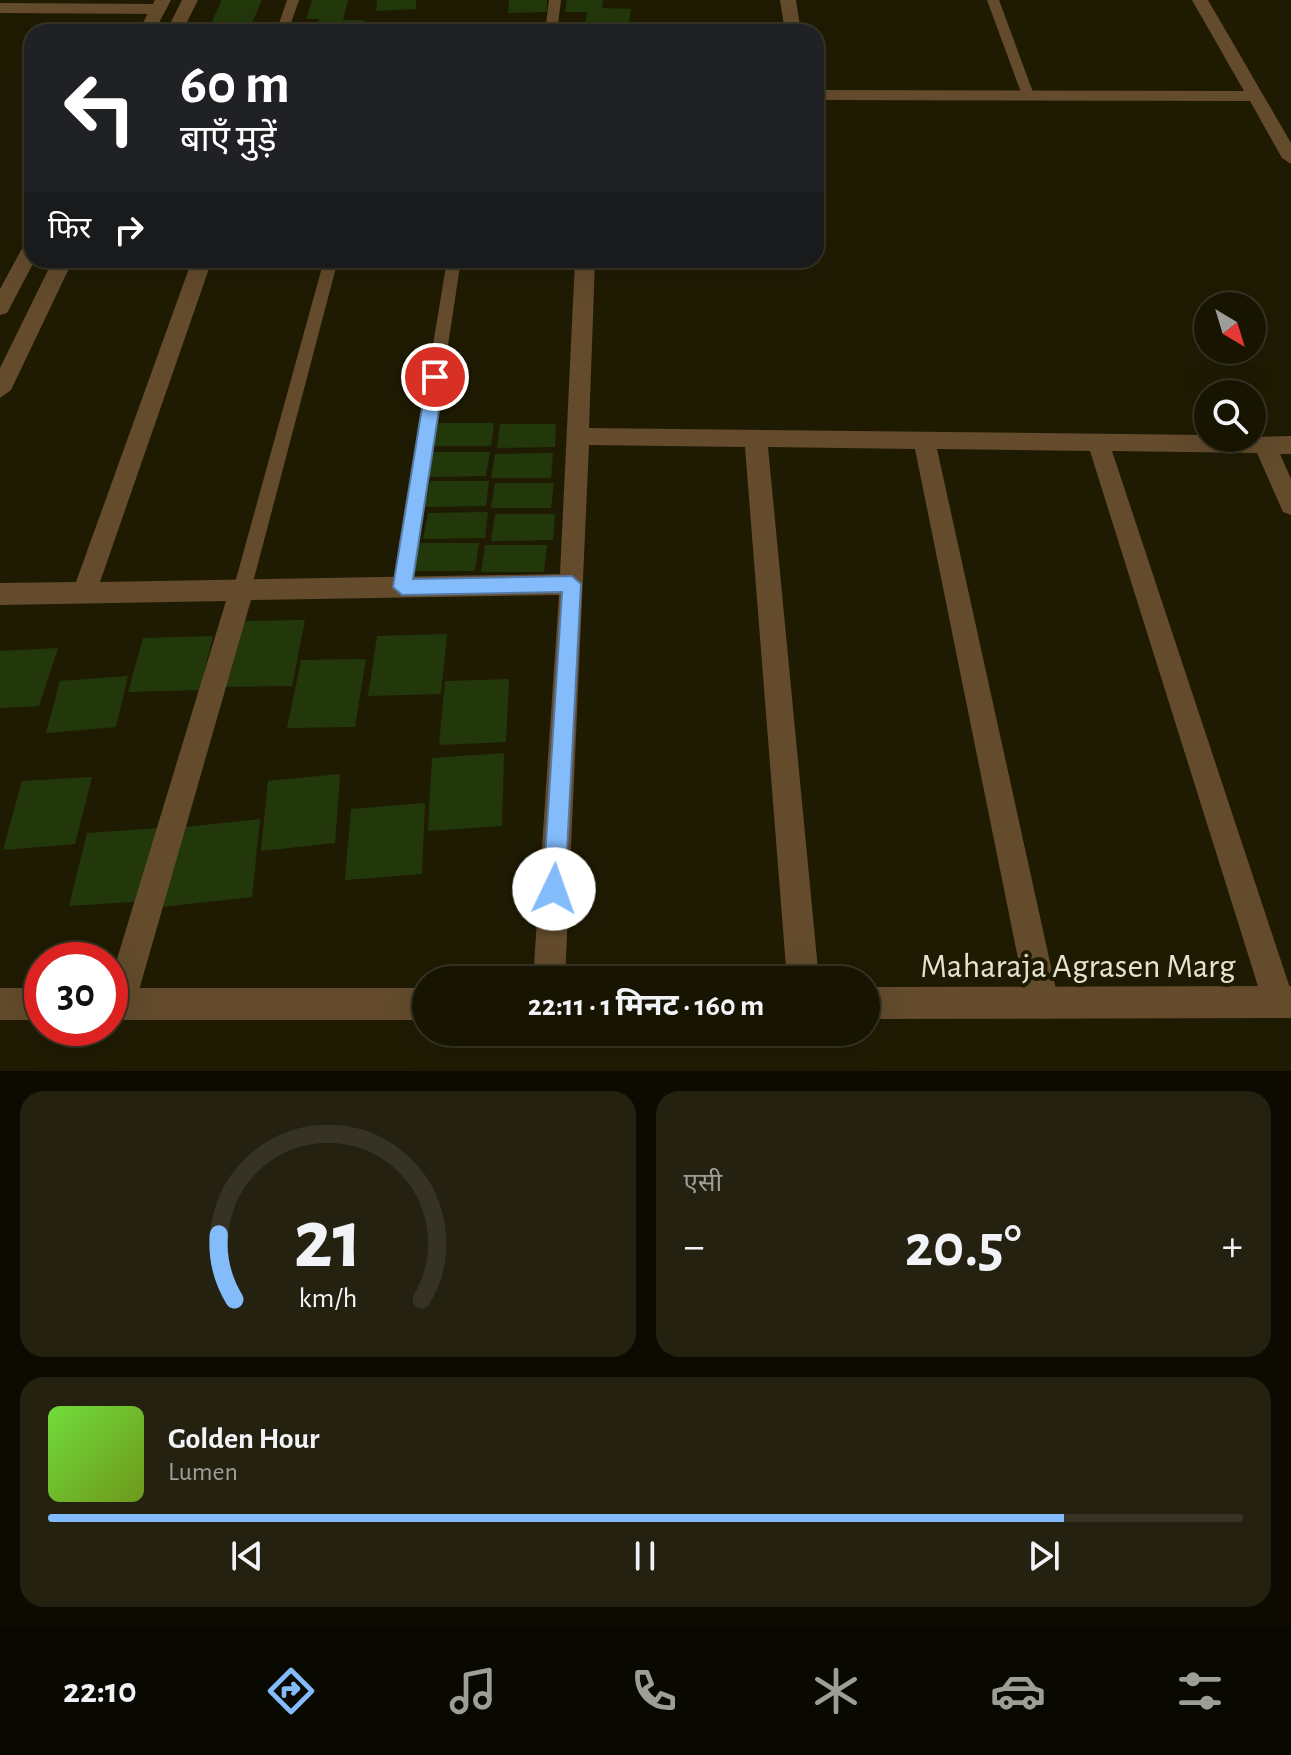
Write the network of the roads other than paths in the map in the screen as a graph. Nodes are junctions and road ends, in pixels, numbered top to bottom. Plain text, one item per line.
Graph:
1 (190, 0) edge
2 (293, 0) edge
3 (555, 0) edge
4 (788, 0) edge
5 (993, 0) edge
6 (1200, 0) edge
7 (161, 4) edge
8 (0, 8) edge
9 (150, 24) edge
10 (178, 24) edge
11 (285, 24) edge
12 (552, 24) edge
13 (792, 24) edge
14 (824, 95) edge
15 (1028, 95) junction
16 (1255, 96) junction
17 (1283, 131) edge
18 (1291, 158) edge
19 (24, 263) edge
20 (59, 268) edge
21 (199, 268) edge
22 (329, 268) edge
23 (453, 268) edge
24 (585, 268) edge
25 (0, 308) edge
26 (0, 390) edge
27 (576, 436) junction
28 (756, 438) junction
29 (924, 440) junction
30 (1098, 442) junction
31 (1194, 443) edge
32 (1266, 444) edge
33 (1291, 445) edge
34 (1266, 449) edge
35 (1291, 505) edge
36 (572, 584) junction
37 (402, 587) junction
38 (242, 590) junction
39 (84, 593) junction
40 (0, 594) edge
41 (128, 962) edge
42 (550, 966) edge
43 (802, 966) edge
44 (1285, 1002) edge
45 (880, 1003) edge
46 (1043, 1003) junction
47 (0, 1004) edge
48 (24, 1004) edge
49 (128, 1004) edge
50 (412, 1004) edge

1 - 10 street
2 - 11 lane
3 - 12 lane
4 - 13 street
5 - 15 lane
6 - 16 street
7 - 8 street
7 - 9 street
14 - 15 street
15 - 16 street
16 - 17 street
17 - 18 street
19 - 25 street
20 - 26 street
21 - 39 street
22 - 38 lane
23 - 37 lane
24 - 27 street
27 - 28 street
27 - 36 street
28 - 29 street
28 - 43 street
29 - 30 street
29 - 46 street
30 - 31 street
30 - 44 street
32 - 33 street
34 - 35 street
36 - 37 street
36 - 42 street
37 - 38 street
38 - 39 street
38 - 41 street
39 - 40 street
44 - 46 street, Maharaja Agrasen Marg
45 - 46 street, Maharaja Agrasen Marg
47 - 48 street
49 - 50 street

